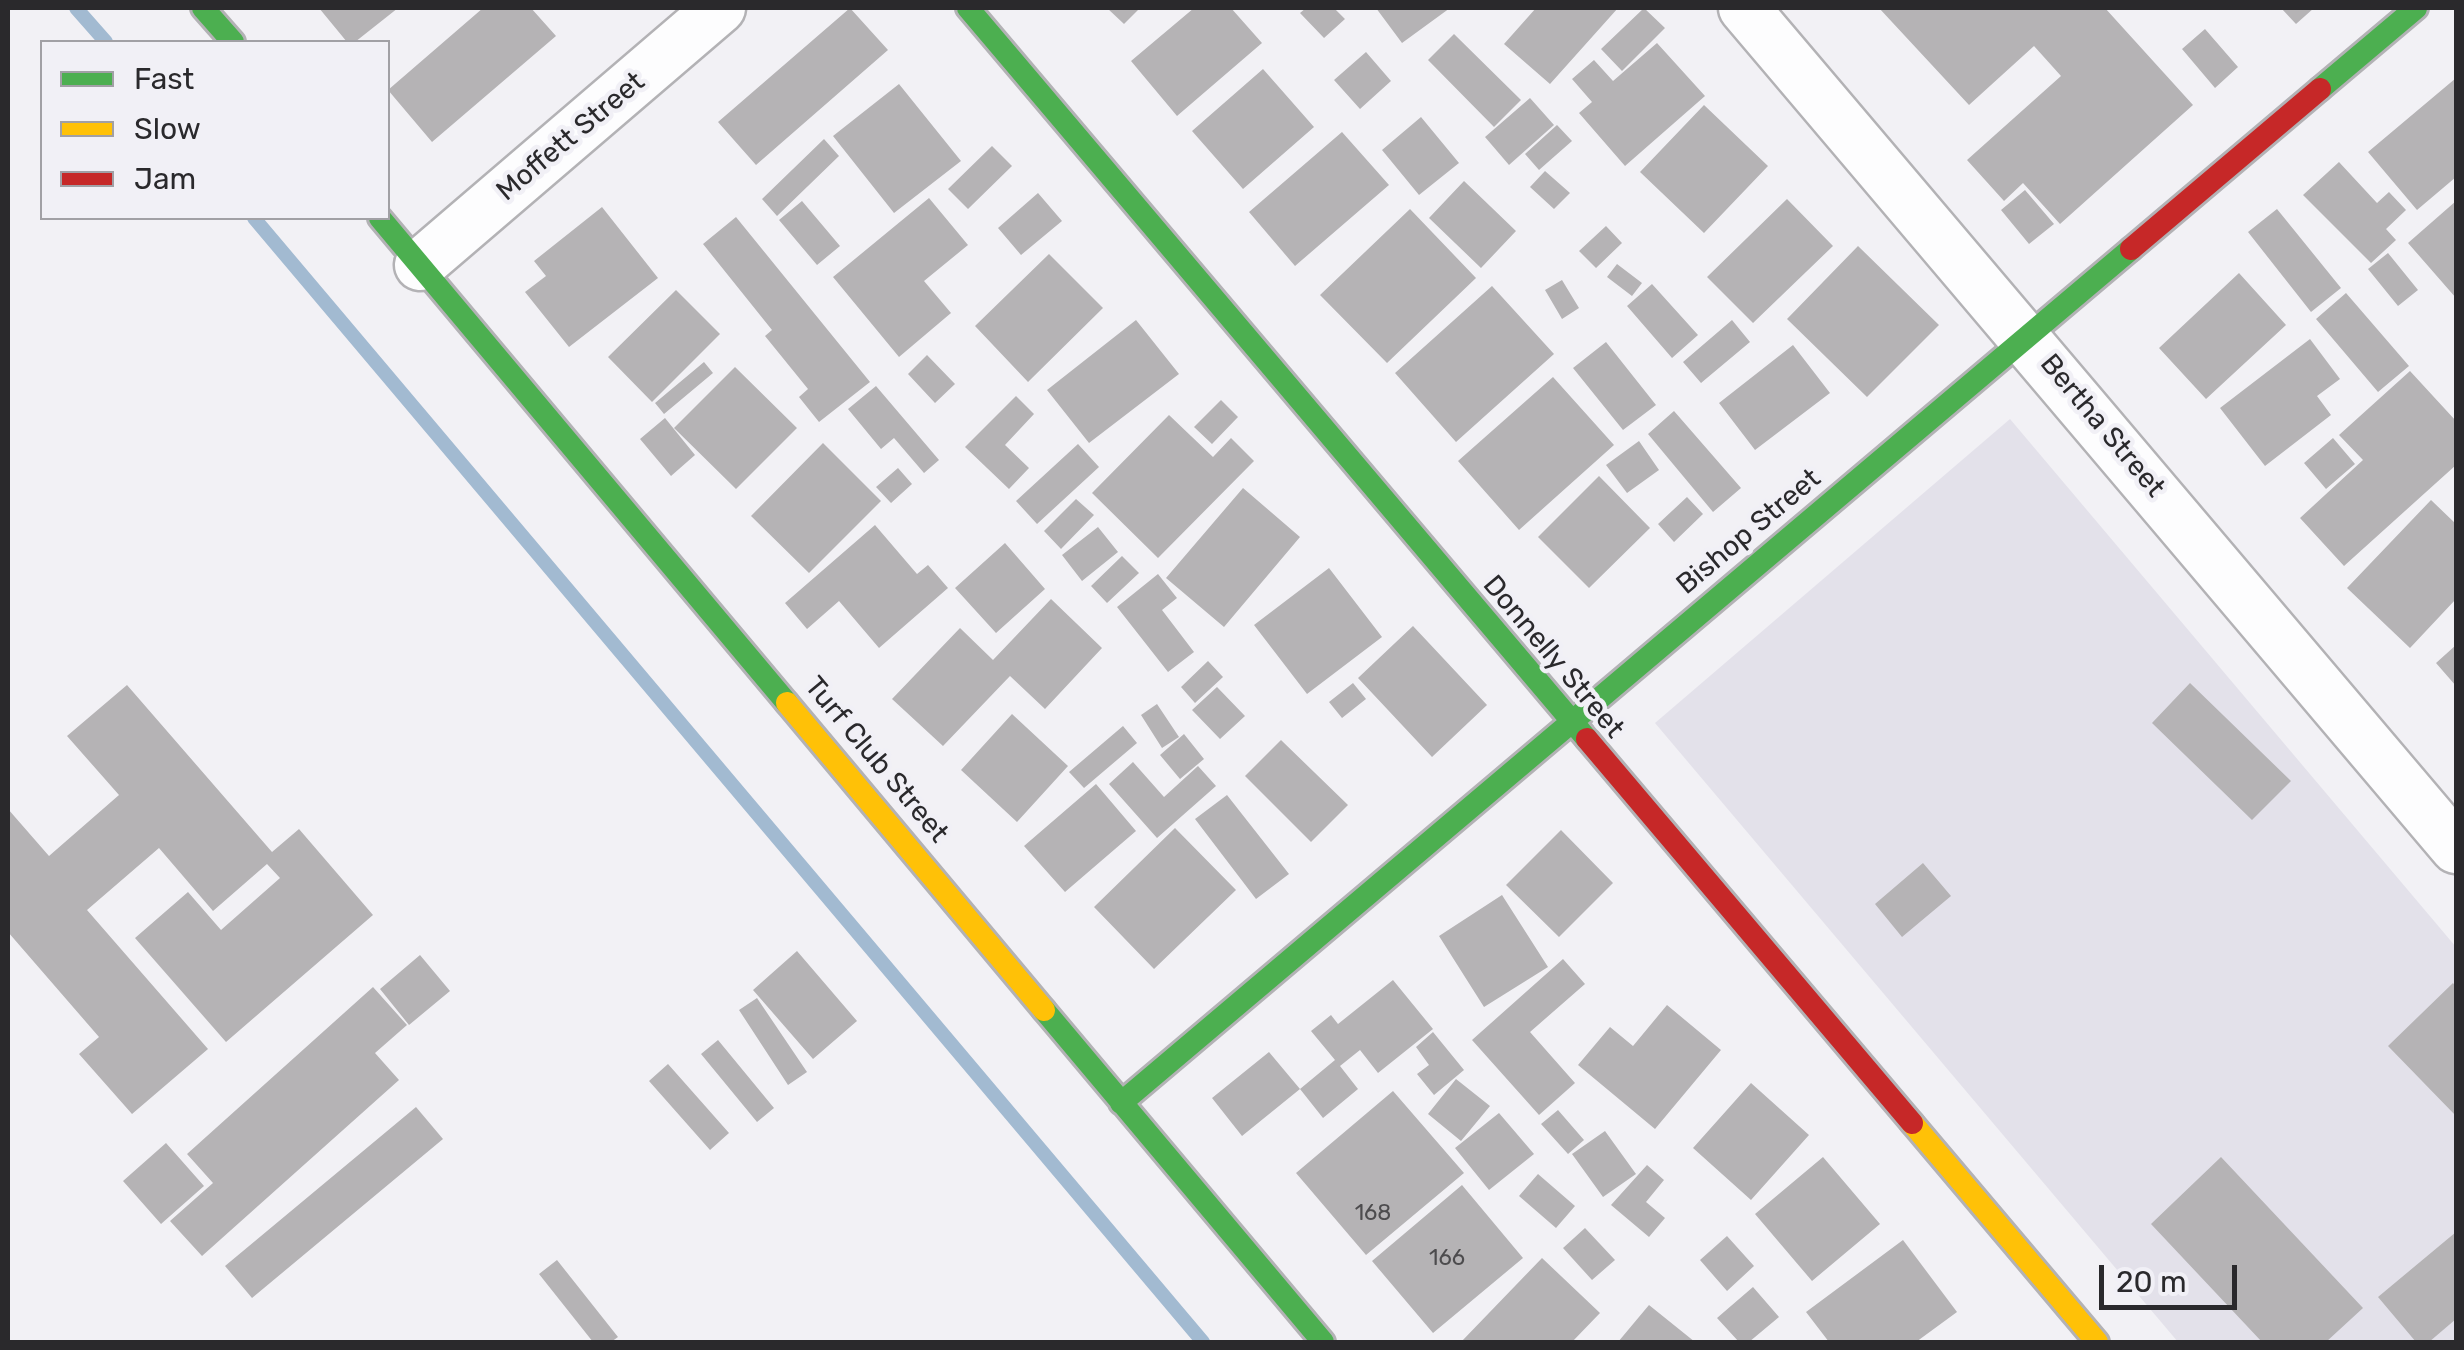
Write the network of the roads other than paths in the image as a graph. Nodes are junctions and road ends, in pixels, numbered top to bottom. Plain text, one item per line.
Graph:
1 (203, 8) edge
2 (720, 8) edge
3 (968, 8) edge
4 (1744, 8) edge
5 (2416, 8) edge
6 (231, 40) edge
7 (382, 220) edge
8 (420, 265) junction
9 (2028, 339) junction
10 (1571, 725) junction
11 (2456, 848) edge
12 (1121, 1103) junction
13 (1323, 1342) edge
14 (2097, 1342) edge

1 - 6 street
2 - 8 street, Moffett Street
3 - 10 street, Donnelly Street
4 - 9 street, Bertha Street
5 - 9 street, Bishop Street
7 - 8 street, Turf Club Street
8 - 12 street, Turf Club Street
9 - 10 street, Bishop Street
9 - 11 street, Bertha Street
10 - 12 street, Bishop Street
10 - 14 street, Donnelly Street
12 - 13 street, Turf Club Street

